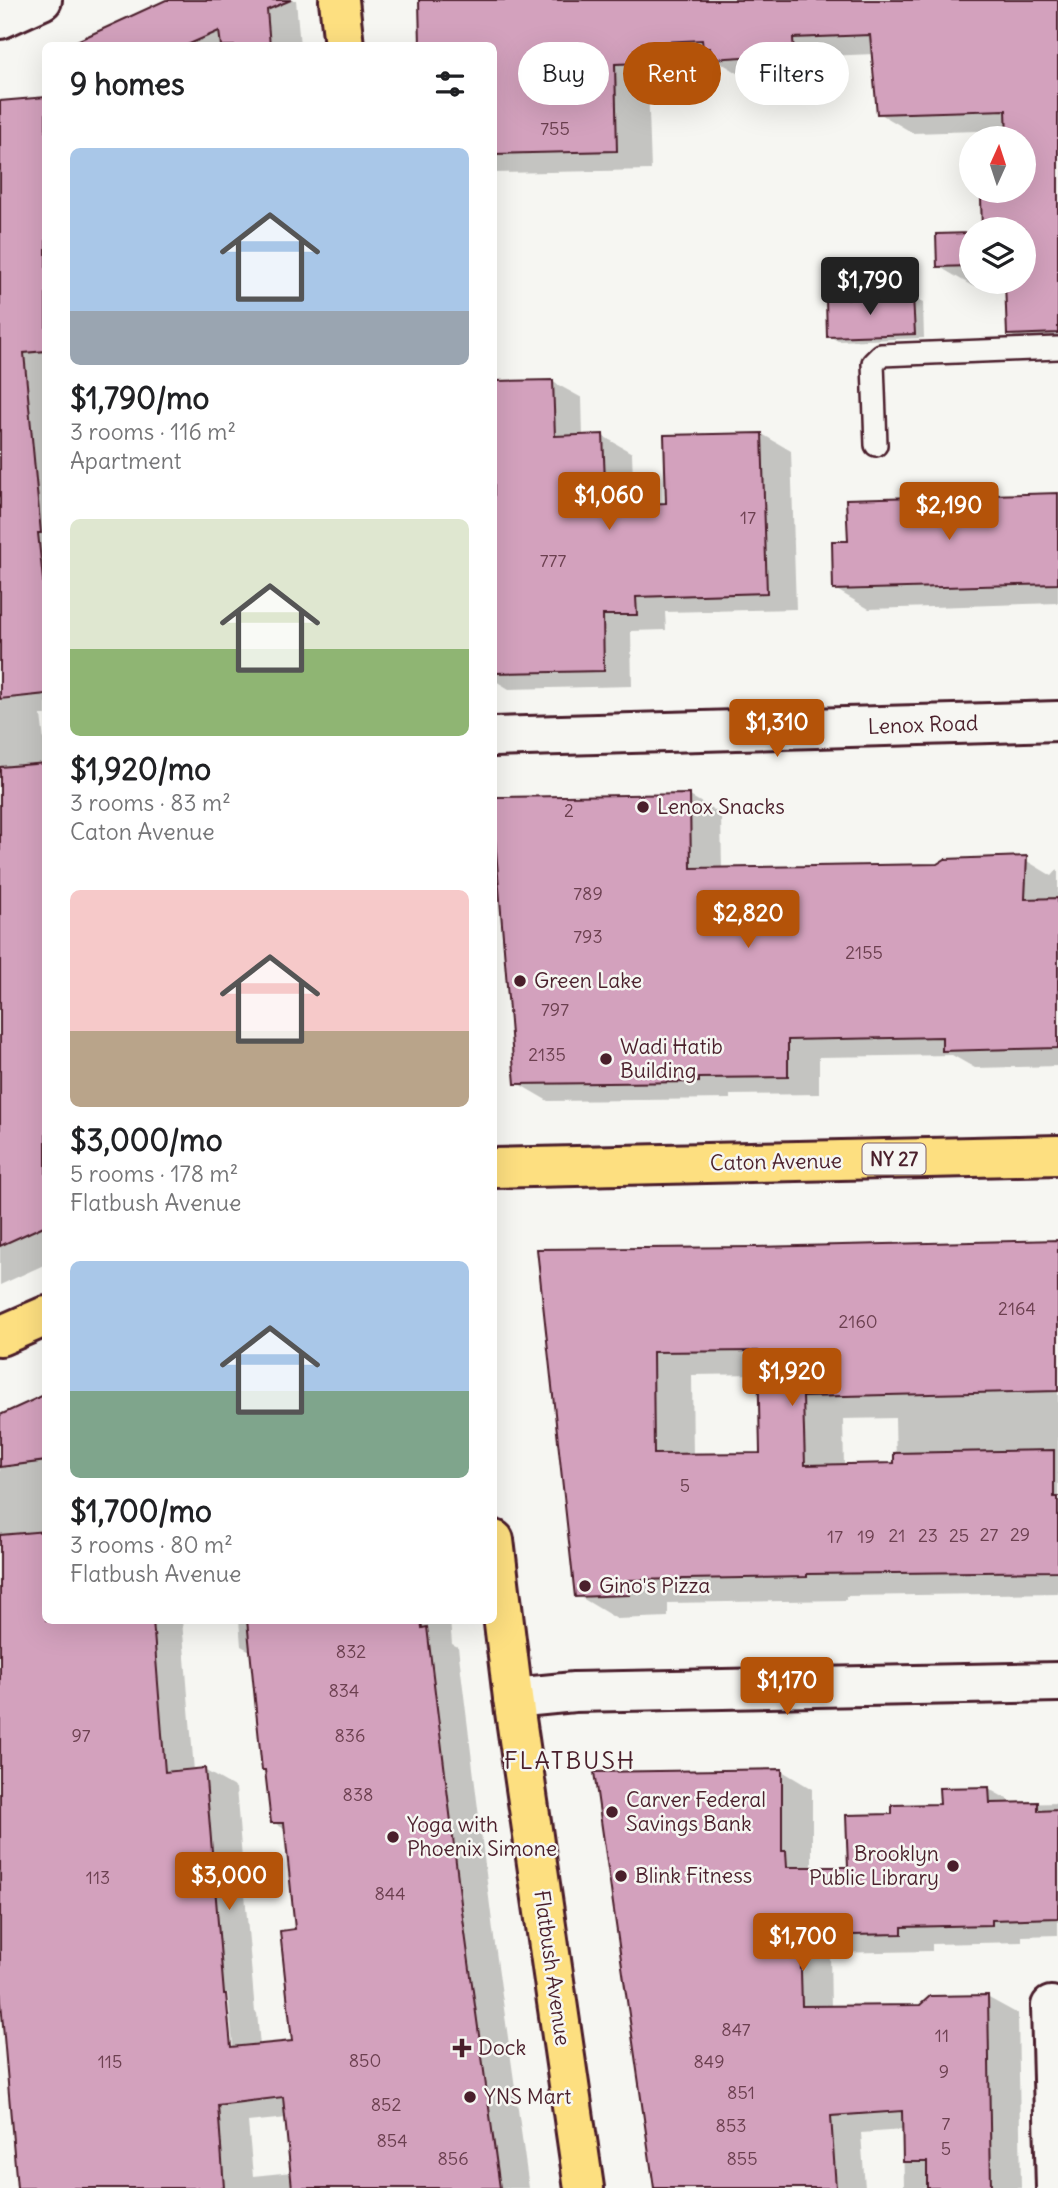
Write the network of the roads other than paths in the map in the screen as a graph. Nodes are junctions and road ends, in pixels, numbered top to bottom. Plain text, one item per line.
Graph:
1 (42, 0) edge
2 (339, 0) edge
3 (0, 19) edge
4 (344, 42) edge
5 (1058, 348) edge
6 (876, 445) dead end
7 (1058, 721) edge
8 (497, 737) edge
9 (1058, 1155) edge
10 (497, 1168) edge
11 (42, 1318) edge
12 (0, 1336) edge
13 (497, 1565) edge
14 (1058, 1682) edge
15 (513, 1698) junction
16 (1051, 2006) dead end
17 (584, 2188) edge
18 (1056, 2188) edge

1 - 3 street
2 - 4 main road
5 - 6 lane
7 - 8 street, Lenox Road
9 - 10 main road, Caton Avenue / NY 27
11 - 12 main road
13 - 15 main road, Flatbush Avenue
14 - 15 street
15 - 17 main road, Flatbush Avenue
16 - 18 street

